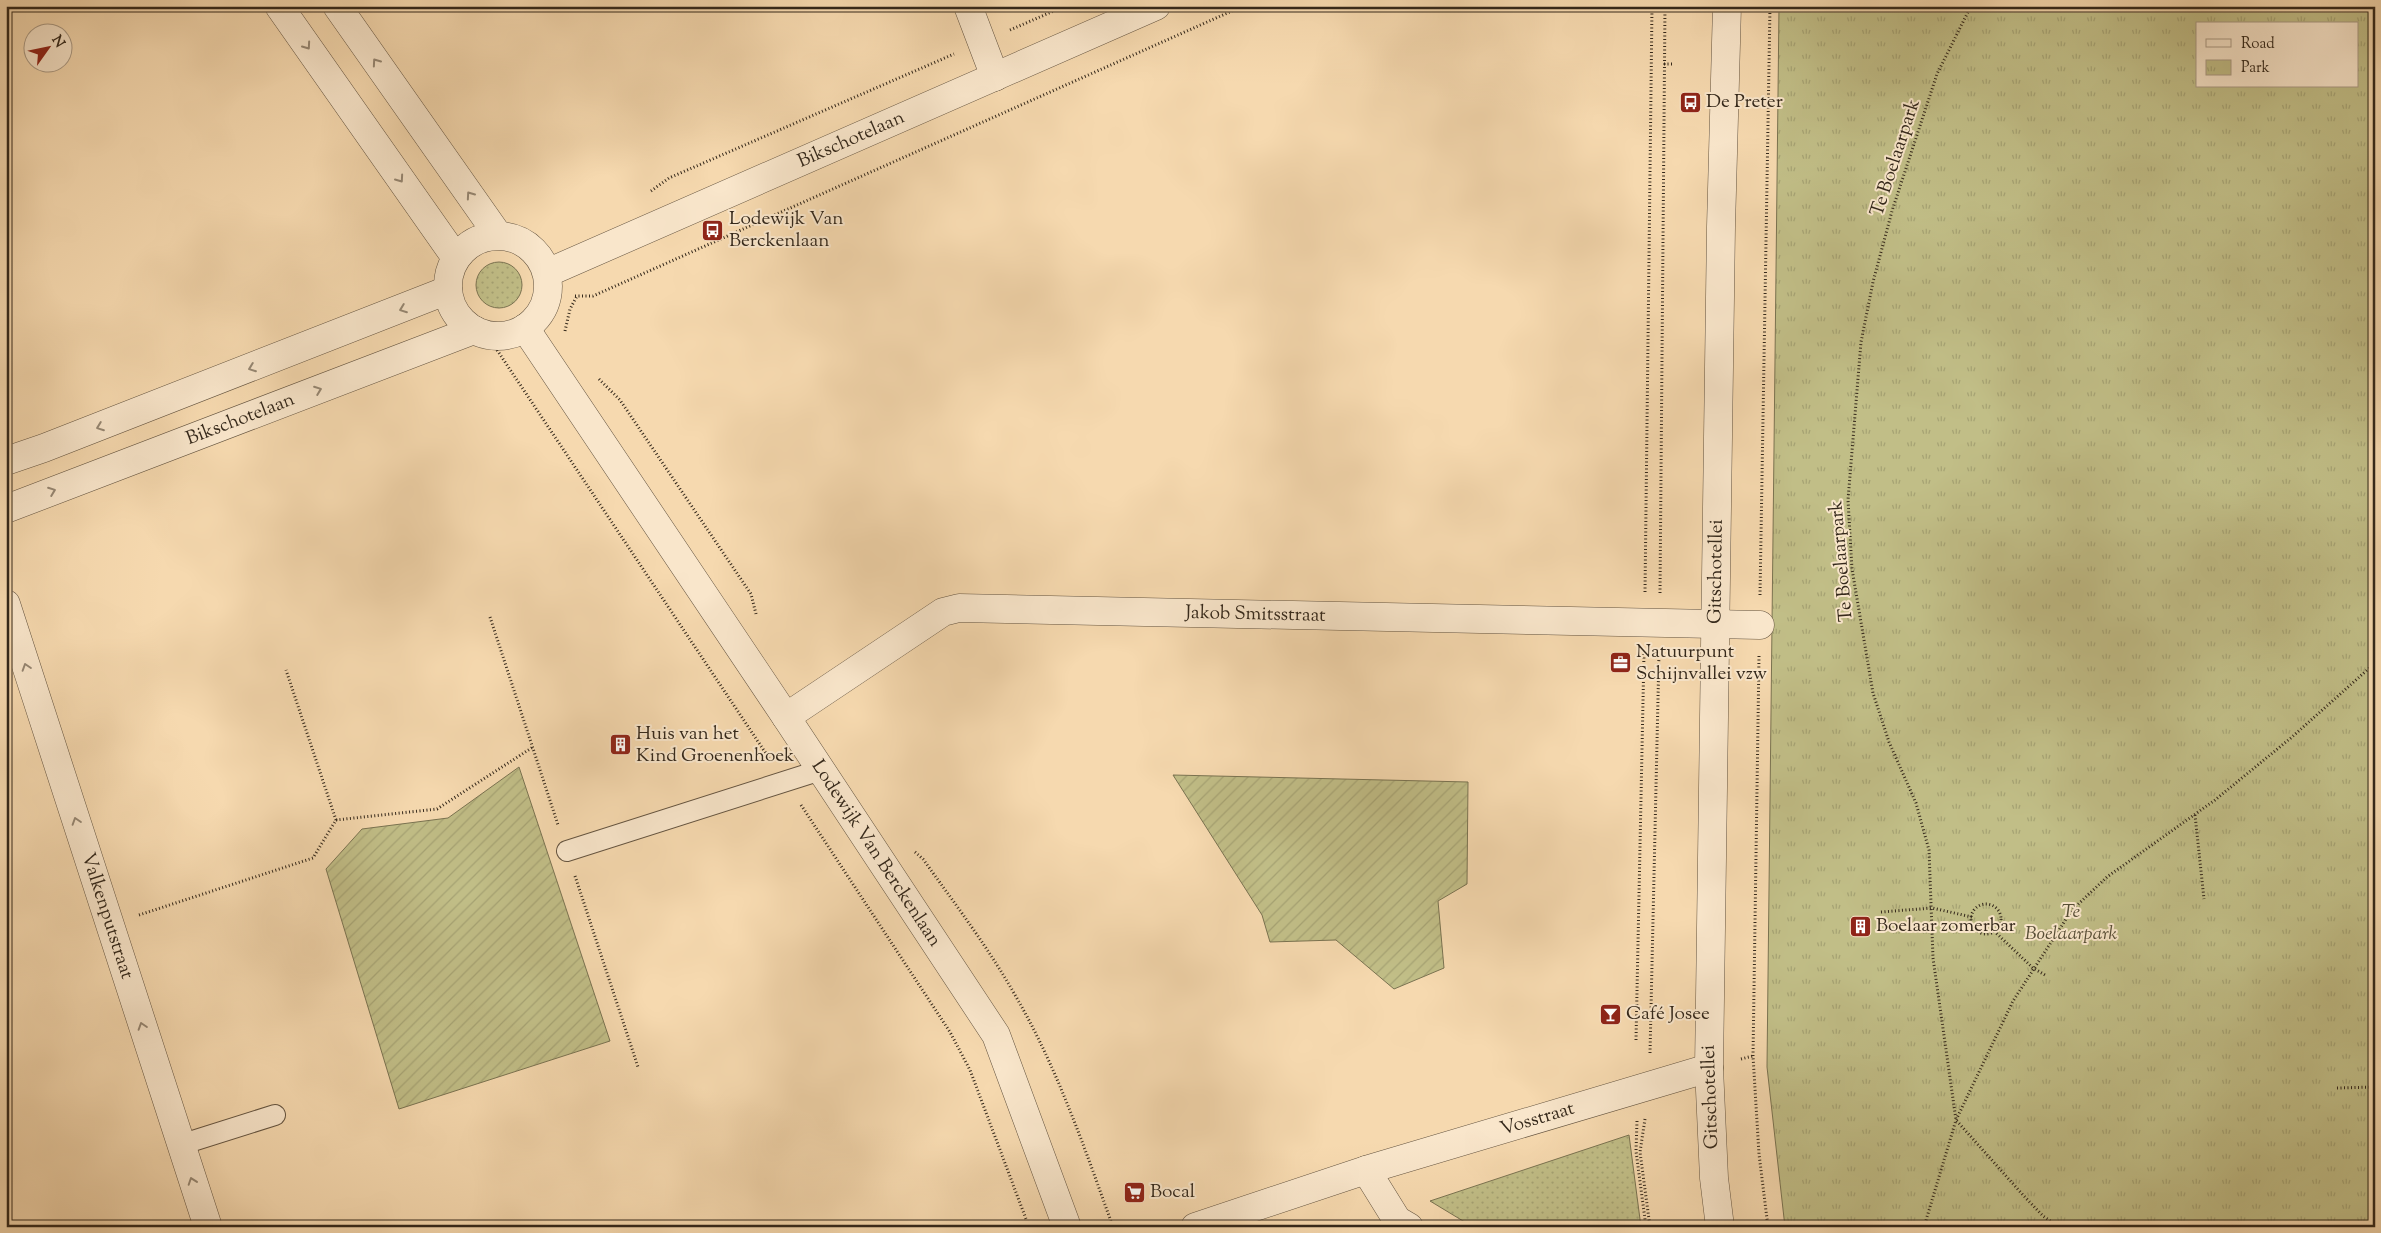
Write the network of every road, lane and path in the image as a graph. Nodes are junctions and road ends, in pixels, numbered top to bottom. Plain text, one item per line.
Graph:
1 (279, 6) edge
2 (337, 6) edge
3 (968, 6) edge
4 (1065, 6) edge
5 (1156, 6) edge
6 (1243, 6) edge
7 (1652, 6) edge
8 (1727, 6) edge
9 (1971, 6) edge
10 (982, 42) junction
11 (1664, 64) dead end
12 (1672, 64) dead end
13 (995, 77) junction
14 (647, 194) dead end
15 (498, 235) junction
16 (456, 258) junction
17 (547, 284) junction
18 (448, 290) junction
19 (525, 328) junction
20 (474, 330) junction
21 (6, 461) edge
22 (6, 509) edge
23 (6, 604) edge
24 (1644, 622) junction
25 (1717, 624) junction
26 (1760, 625) dead end
27 (2375, 663) edge
28 (286, 670) dead end
29 (786, 717) junction
30 (532, 747) dead end
31 (821, 770) junction
32 (2195, 815) junction
33 (336, 820) junction
34 (567, 851) dead end
35 (2204, 899) dead end
36 (1932, 908) junction
37 (1881, 912) dead end
38 (1972, 916) junction
39 (110, 924) junction
40 (1994, 931) junction
41 (2033, 968) junction
42 (2045, 975) dead end
43 (1636, 1040) dead end
44 (1709, 1068) junction
45 (2375, 1087) edge
46 (2337, 1088) dead end
47 (1637, 1114) dead end
48 (275, 1115) dead end
49 (1956, 1120) junction
50 (180, 1145) junction
51 (1366, 1170) junction
52 (208, 1227) edge
53 (1066, 1227) edge
54 (1195, 1227) edge
55 (1408, 1227) edge
56 (1646, 1227) edge
57 (1720, 1227) edge
58 (1924, 1227) edge
59 (2059, 1227) edge

1 -> 16 street
15 -> 2 street
3 - 10 street
4 - 10 path
5 - 13 street, Bikschotelaan
6 - 17 path
7 - 24 path
8 - 25 street, Gitschotellei
9 - 36 path, Te Boelaarpark
10 - 13 street
10 - 14 path
11 - 12 path
13 - 17 street, Bikschotelaan
15 - 16 street
15 - 17 street
16 - 18 street
17 - 19 street
18 - 20 street
18 -> 21 street
19 - 20 street
19 - 29 street, Lodewijk Van Berckenlaan
22 -> 20 street, Bikschotelaan
39 -> 23 street, Valkenputstraat
24 - 25 street, Jakob Smitsstraat
24 - 29 street, Jakob Smitsstraat
24 - 43 path
25 - 26 street, Jakob Smitsstraat
25 - 44 street, Gitschotellei
27 - 32 path, Te Boelaarpark
28 - 33 path
29 - 31 street, Lodewijk Van Berckenlaan
30 - 33 path
31 - 34 lane
31 - 53 street, Lodewijk Van Berckenlaan
32 - 35 path
32 - 41 path, Te Boelaarpark
33 - 39 path
36 - 37 path
36 - 38 path
36 - 49 path, Te Boelaarpark
38 - 40 path
38 - 40 path
50 -> 39 street, Valkenputstraat
40 - 41 path
41 - 42 path
41 - 49 path, Te Boelaarpark
44 - 51 street, Vosstraat
44 - 57 street, Gitschotellei
45 - 46 path
47 - 56 path
48 - 50 lane
49 - 58 path, Te Boelaarpark
49 - 59 path
52 -> 50 street, Valkenputstraat
51 - 54 street, Vosstraat
51 - 55 street

